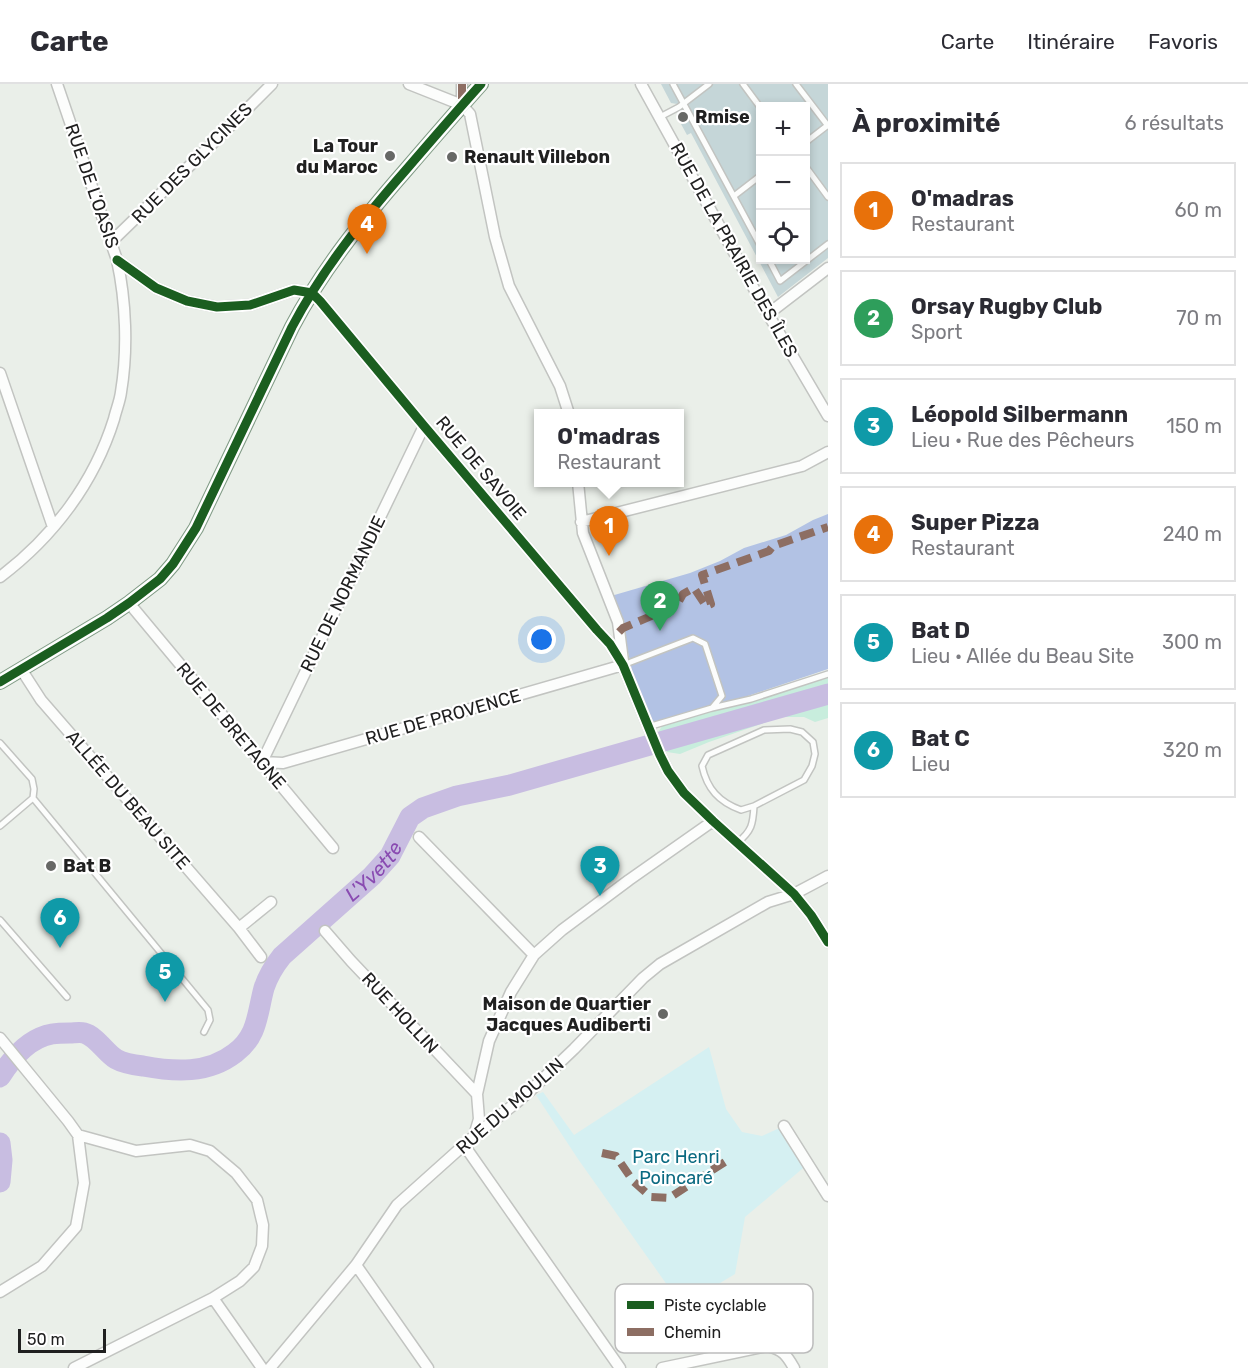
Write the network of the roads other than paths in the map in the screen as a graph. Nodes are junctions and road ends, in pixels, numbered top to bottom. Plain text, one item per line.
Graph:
1 (57, 84) edge
2 (272, 84) edge
3 (409, 84) edge
4 (462, 84) edge
5 (481, 84) edge
6 (641, 84) edge
7 (673, 84) edge
8 (709, 84) edge
9 (743, 84) edge
10 (796, 84) edge
11 (756, 102) edge
12 (684, 104) junction
13 (462, 105) junction
14 (660, 117) junction
15 (828, 125) edge
16 (810, 139) edge
17 (810, 172) edge
18 (756, 179) edge
19 (734, 196) junction
20 (828, 197) edge
21 (756, 237) edge
22 (111, 242) junction
23 (828, 244) edge
24 (810, 258) edge
25 (117, 260) junction
26 (770, 264) edge
27 (802, 264) edge
28 (828, 268) edge
29 (312, 293) junction
30 (768, 314) junction
31 (0, 374) edge
32 (568, 409) edge
33 (828, 416) edge
34 (424, 426) junction
35 (828, 452) edge
36 (578, 487) edge
37 (581, 522) junction
38 (54, 527) junction
39 (0, 577) edge
40 (129, 603) junction
41 (623, 665) junction
42 (21, 669) junction
43 (828, 674) edge
44 (0, 682) edge
45 (712, 708) junction
46 (649, 730) junction
47 (0, 742) edge
48 (262, 762) junction
49 (33, 798) junction
50 (754, 806) junction
51 (713, 821) junction
52 (0, 826) edge
53 (419, 837) dead end
54 (737, 843) junction
55 (333, 848) dead end
56 (828, 876) edge
57 (794, 894) junction
58 (271, 902) dead end
59 (0, 920) edge
60 (239, 928) junction
61 (325, 931) dead end
62 (828, 942) edge
63 (534, 955) junction
64 (261, 957) dead end
65 (67, 997) dead end
66 (204, 1032) dead end
67 (0, 1038) edge
68 (477, 1094) junction
69 (784, 1126) dead end
70 (78, 1135) junction
71 (474, 1136) junction
72 (464, 1145) junction
73 (828, 1196) edge
74 (356, 1265) junction
75 (0, 1292) edge
76 (213, 1298) junction
77 (733, 1353) edge
78 (784, 1353) edge
79 (74, 1368) edge
80 (262, 1368) edge
81 (270, 1368) edge
82 (428, 1368) edge
83 (620, 1368) edge
84 (662, 1368) edge
85 (794, 1368) edge

1 - 22 street, RUE DE L’OASIS
2 - 22 street, RUE DES GLYCINES
3 - 13 street
4 - 13 street
5 - 13 main road
6 - 14 street, RUE DE LA PRAIRIE DES ÎLES
7 - 12 lane
8 - 12 lane
9 - 11 lane
10 - 15 lane
12 - 14 lane
12 - 19 lane
13 - 29 main road
13 - 32 street
14 - 30 street, RUE DE LA PRAIRIE DES ÎLES
15 - 16 lane
17 - 20 lane
18 - 19 lane
19 - 21 lane
22 - 25 street, RUE DE L’OASIS
23 - 24 lane
25 - 29 street, RUE DE L’OASIS
25 - 38 street
26 - 27 lane
28 - 30 street
29 - 34 street, RUE DE SAVOIE
29 - 40 main road
30 - 33 street, RUE DE LA PRAIRIE DES ÎLES
31 - 38 street
34 - 41 street, RUE DE SAVOIE
34 - 48 street, RUE DE NORMANDIE
35 - 37 street
36 - 37 street
37 - 41 street
38 - 39 street
40 - 42 main road
40 - 48 street, RUE DE BRETAGNE
41 - 45 lane
41 - 46 street
41 - 48 street, RUE DE PROVENCE
42 - 44 main road
42 - 60 street, ALLÉE DU BEAU SITE
43 - 45 lane
45 - 46 lane
46 - 51 street
47 - 49 lane
48 - 55 street, RUE DE BRETAGNE
49 - 52 lane
49 - 66 lane
50 - 50 lane
50 - 54 lane
51 - 54 street
51 - 63 street
53 - 63 street
54 - 57 street
56 - 57 street, RUE DU MOULIN
57 - 62 street
57 - 71 street, RUE DU MOULIN
58 - 60 street
59 - 65 lane
60 - 64 street, ALLÉE DU BEAU SITE
61 - 68 street, RUE HOLLIN
63 - 68 street
67 - 70 street
68 - 71 street
69 - 73 street
70 - 75 street
70 - 76 street
71 - 72 street, RUE DU MOULIN
72 - 74 street, RUE DU MOULIN
72 - 83 street
74 - 81 street, RUE DU MOULIN
74 - 82 street
76 - 79 street
76 - 80 street
77 - 84 street
78 - 85 street

